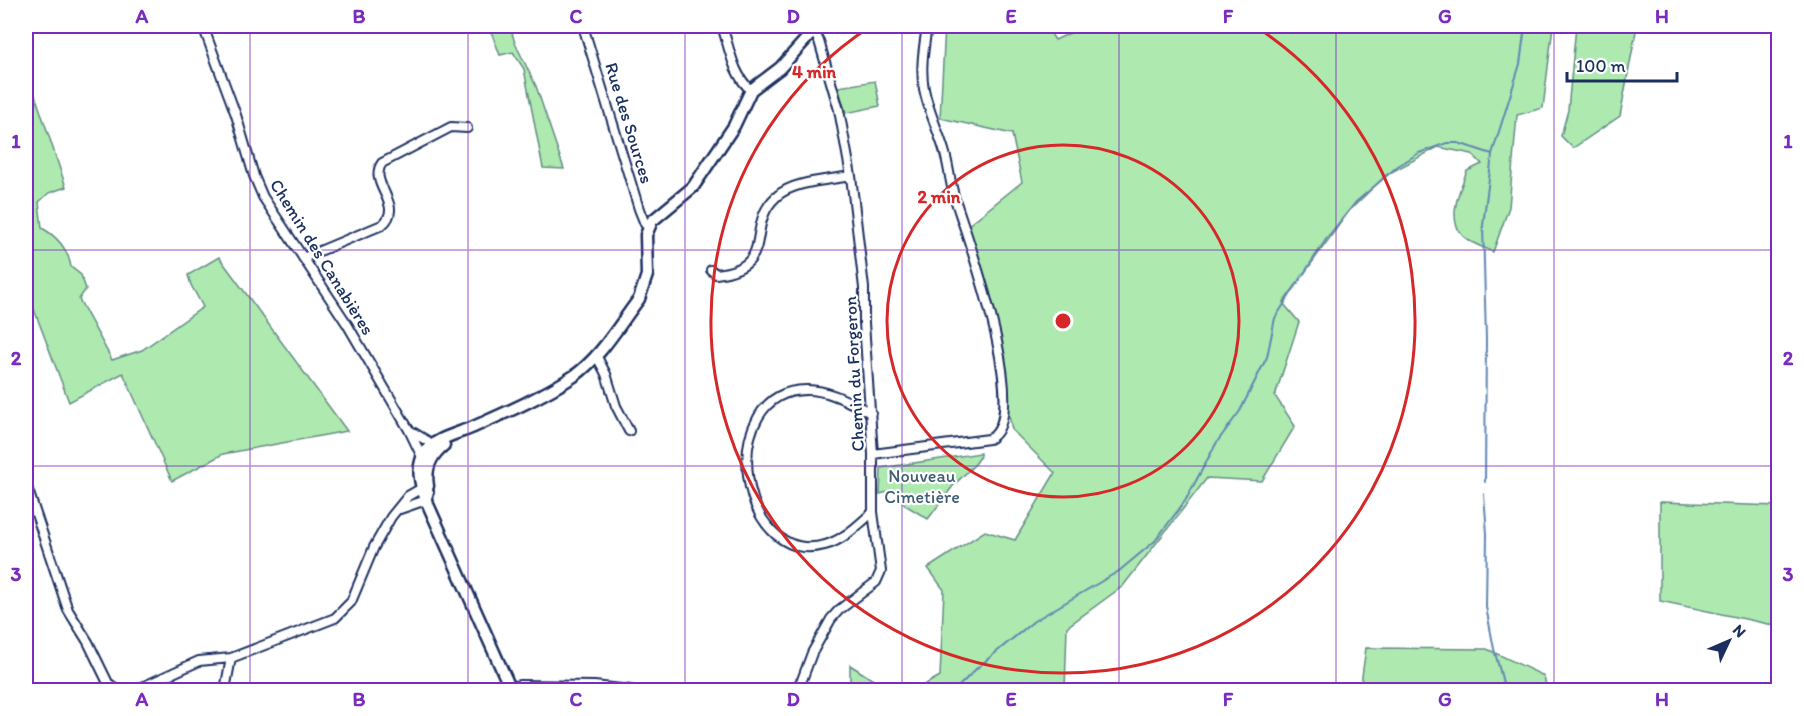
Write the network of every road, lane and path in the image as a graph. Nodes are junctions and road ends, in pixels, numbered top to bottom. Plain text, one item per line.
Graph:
1 (202, 26) edge
2 (583, 26) edge
3 (722, 26) edge
4 (927, 26) edge
5 (816, 28) edge
6 (750, 89) junction
7 (467, 128) dead end
8 (852, 176) junction
9 (649, 227) junction
10 (303, 258) junction
11 (711, 270) dead end
12 (596, 356) junction
13 (871, 413) junction
14 (409, 430) junction
15 (629, 432) dead end
16 (431, 453) junction
17 (873, 454) junction
18 (26, 484) edge
19 (426, 493) junction
20 (400, 509) junction
21 (873, 512) junction
22 (231, 658) junction
23 (511, 689) edge
24 (118, 690) edge
25 (136, 690) edge
26 (225, 690) edge
27 (631, 690) edge
28 (794, 690) edge

1 - 10 street, Chemin des Canabières
2 - 9 street, Rue des Sources
3 - 6 street
4 - 17 street
5 - 6 street
5 - 8 street, Chemin du Forgeron
6 - 9 street
7 - 10 street
8 - 11 street
8 - 13 street, Chemin du Forgeron
9 - 12 street
10 - 14 street, Chemin des Canabières
12 - 15 street
12 - 16 street
13 - 17 street, Chemin du Forgeron
13 - 21 street
14 - 16 street, Chemin des Canabières
14 - 16 street, Chemin des Canabières
16 - 19 street
17 - 21 street, Chemin du Forgeron
18 - 24 street
19 - 20 street
19 - 20 street
19 - 23 street
20 - 22 street
21 - 28 street, Chemin du Forgeron
22 - 25 street
22 - 26 street
23 - 27 street

